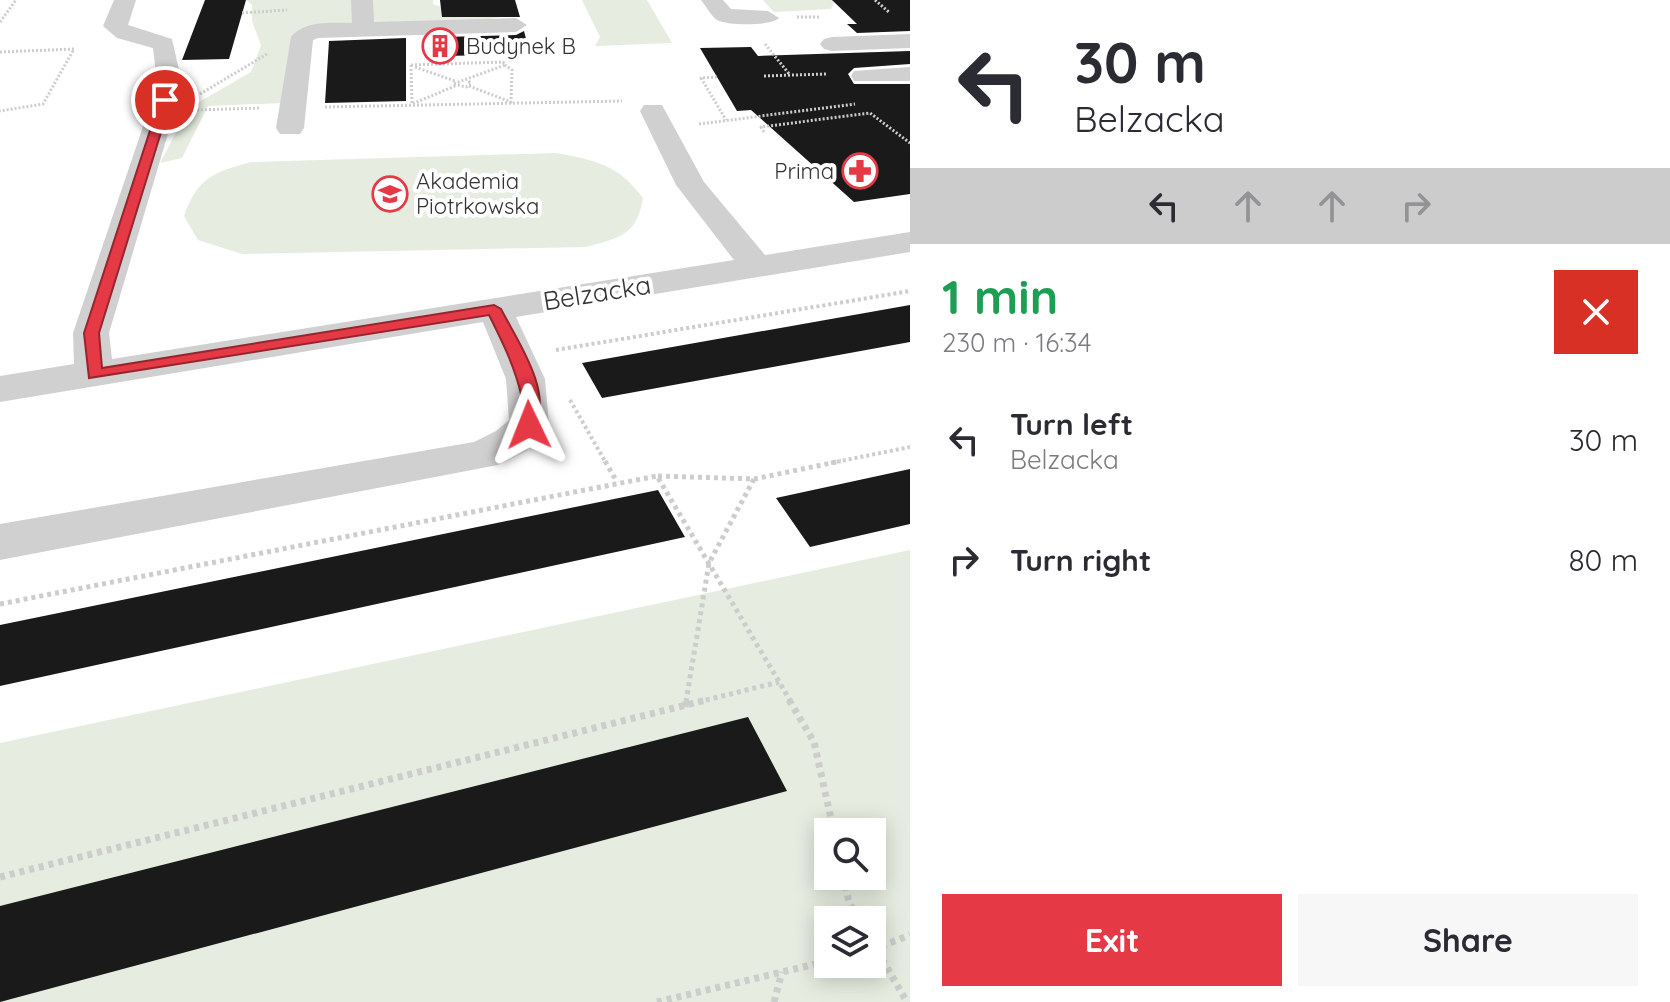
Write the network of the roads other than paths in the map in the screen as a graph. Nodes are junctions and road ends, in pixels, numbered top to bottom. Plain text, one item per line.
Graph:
1 (125, 0) edge
2 (362, 0) edge
3 (384, 0) edge
4 (712, 0) edge
5 (768, 18) road end
6 (516, 25) dead end
7 (374, 28) junction
8 (910, 41) edge
9 (832, 44) dead end
10 (910, 74) edge
11 (862, 88) road end
12 (653, 111) dead end
13 (292, 118) road end
14 (910, 242) edge
15 (757, 267) junction
16 (494, 309) junction
17 (94, 374) junction
18 (0, 389) edge
19 (0, 542) edge

1 - 17 street
2 - 7 street
3 - 7 street
4 - 5 street
6 - 7 street
7 - 13 street
8 - 9 street
10 - 11 street
12 - 15 street
14 - 15 street, Belzacka
15 - 16 street, Belzacka
16 - 17 street, Belzacka
16 - 19 street
17 - 18 street, Belzacka

